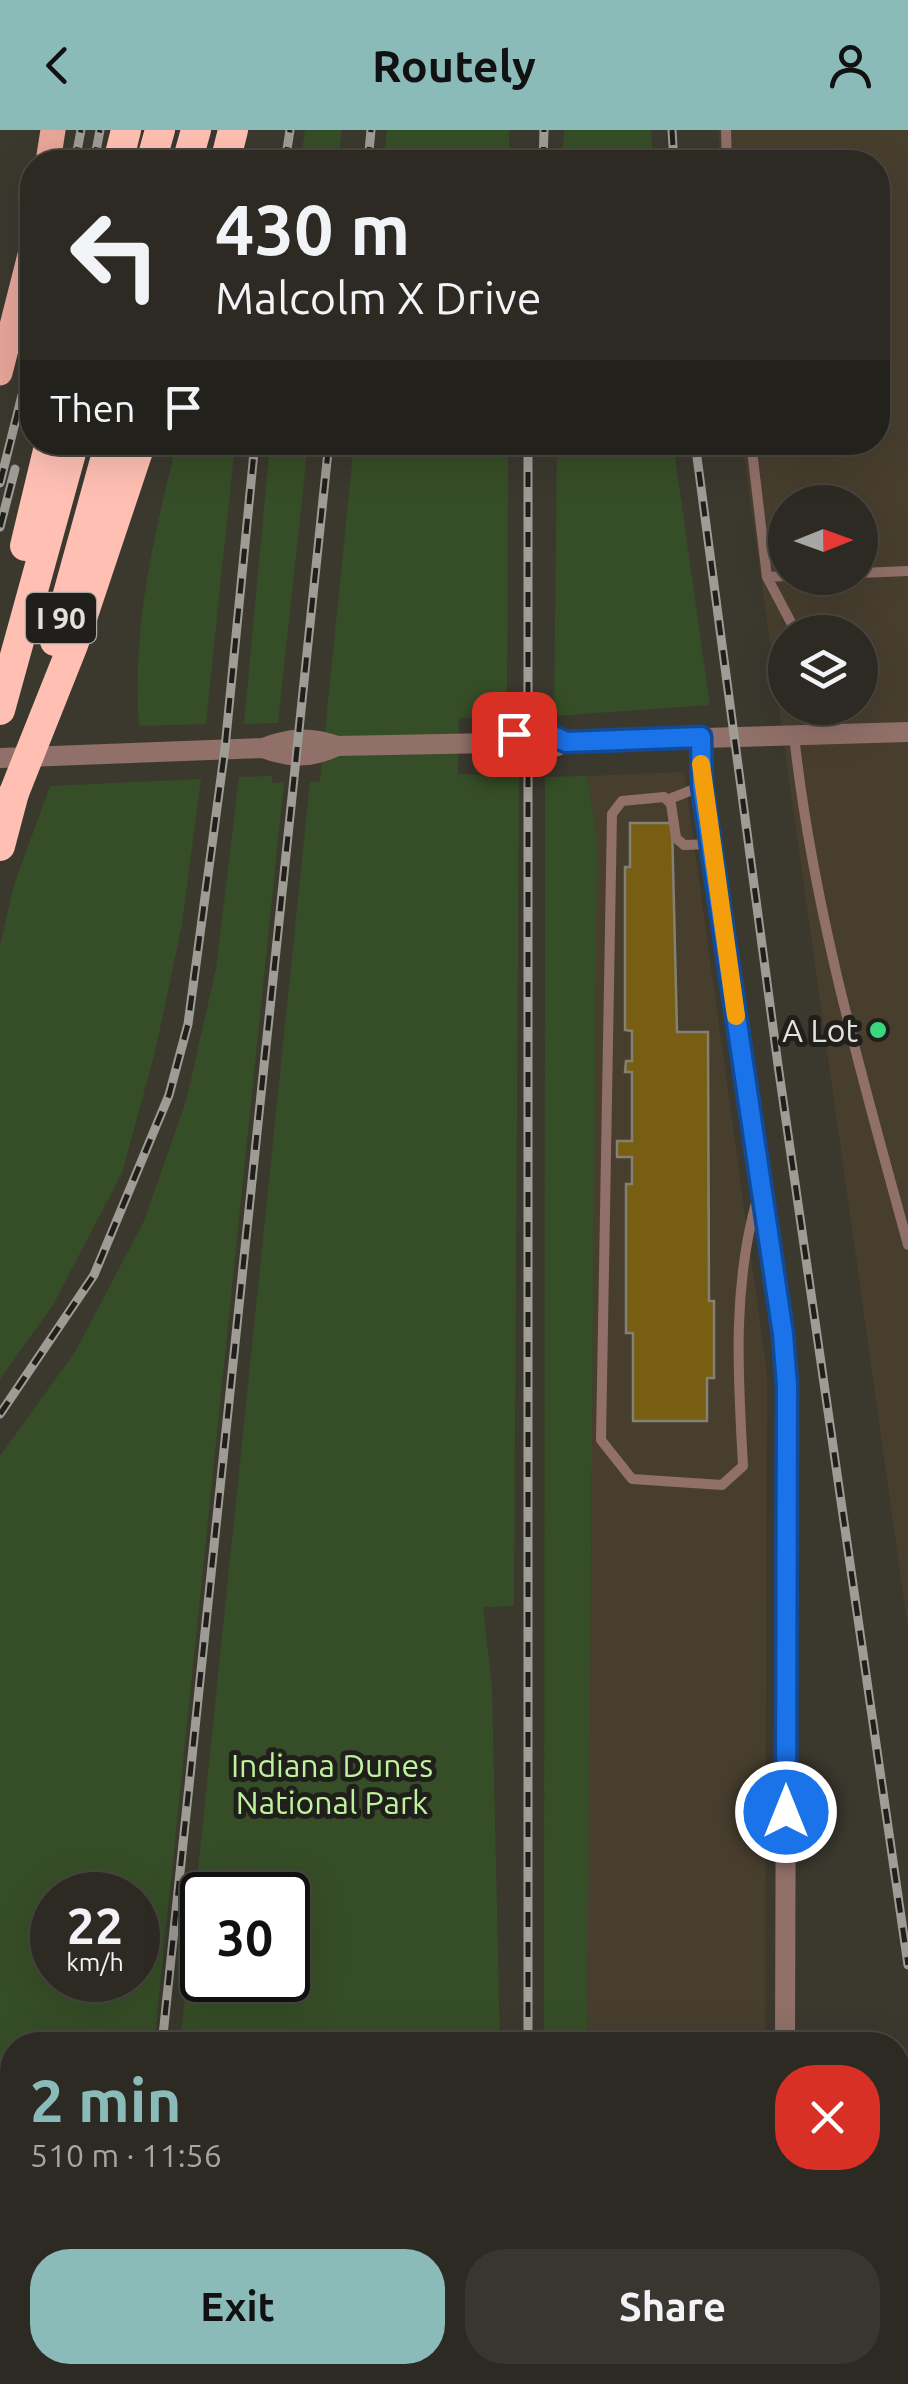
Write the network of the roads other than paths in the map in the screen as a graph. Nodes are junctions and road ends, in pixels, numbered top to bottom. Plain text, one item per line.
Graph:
1 (20, 294) edge
2 (0, 373) edge
3 (47, 455) edge
4 (70, 455) edge
5 (106, 455) edge
6 (137, 455) edge
7 (753, 455) edge
8 (908, 572) edge
9 (878, 573) edge
10 (767, 577) joint
11 (784, 615) edge
12 (0, 662) edge
13 (0, 710) edge
14 (825, 725) edge
15 (908, 732) edge
16 (794, 734) junction
17 (825, 734) junction
18 (701, 737) junction
19 (0, 758) edge
20 (702, 786) junction
21 (14, 793) junction
22 (667, 800) junction
23 (710, 844) junction
24 (0, 846) edge
25 (761, 1184) junction
26 (908, 1245) edge
27 (785, 2032) edge

1 - 2 main road
3 - 12 highway
4 - 13 highway, I 90
5 - 21 highway, I 90, bridge
6 - 21 highway, bridge
7 - 10 lane
8 - 9 lane
10 - 11 lane
14 - 17 lane
15 - 17 street
16 - 17 street
16 - 18 street
16 - 26 lane
18 - 19 street
18 - 20 street
20 - 22 lane
20 - 23 street
21 - 24 highway, I 90
22 - 23 lane
22 - 25 lane
23 - 25 street
25 - 27 street

